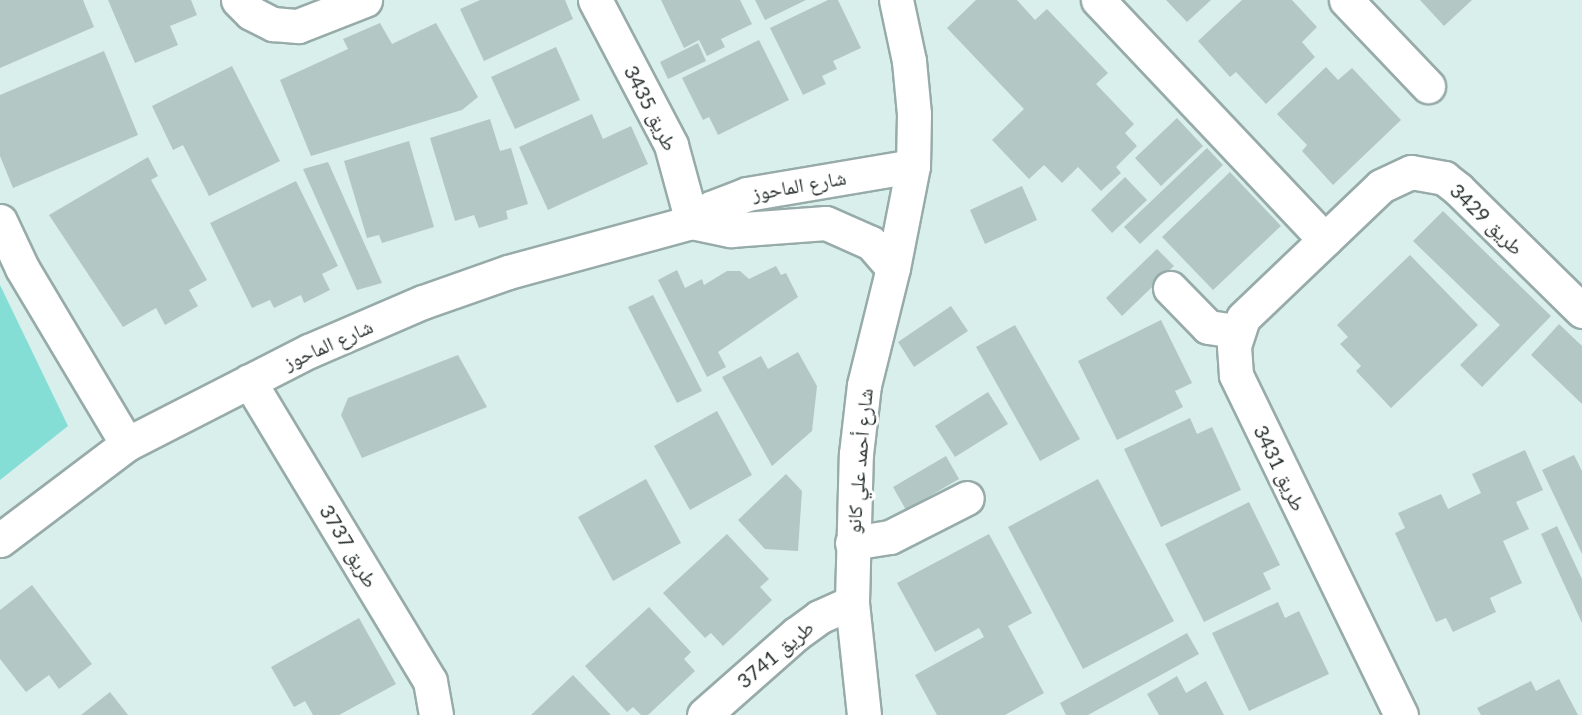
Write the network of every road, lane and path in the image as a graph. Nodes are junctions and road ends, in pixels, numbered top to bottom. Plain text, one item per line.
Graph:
1 (238, 0) edge
2 (365, 0) edge
3 (595, 0) edge
4 (896, 0) edge
5 (1098, 0) edge
6 (1346, 0) edge
7 (1428, 86) dead end
8 (913, 165) junction
9 (0, 221) edge
10 (692, 222) junction
11 (1325, 240) junction
12 (893, 268) junction
13 (1170, 288) dead end
14 (1582, 311) edge
15 (1238, 331) junction
16 (249, 381) junction
17 (127, 444) junction
18 (967, 498) dead end
19 (0, 540) edge
20 (852, 543) junction
21 (852, 602) junction
22 (436, 715) edge
23 (704, 715) edge
24 (864, 715) edge
25 (1401, 715) edge

1 - 2 street
3 - 10 street, طريق 3435
4 - 8 street
5 - 11 street
6 - 7 street
8 - 10 street, شارع الماحوز
8 - 12 street, شارع أحمد علي كانو
9 - 17 street
10 - 12 street, شارع الماحوز
10 - 16 street, شارع الماحوز
11 - 14 street, طريق 3429
11 - 15 street, طريق 3431
12 - 20 street, شارع أحمد علي كانو
13 - 15 street
15 - 25 street, طريق 3431
16 - 17 street, شارع الماحوز
16 - 22 street, طريق 3737
17 - 19 street, شارع الماحوز
18 - 20 street
20 - 21 street, شارع أحمد علي كانو
21 - 23 street, طريق 3741
21 - 24 street, شارع أحمد علي كانو

